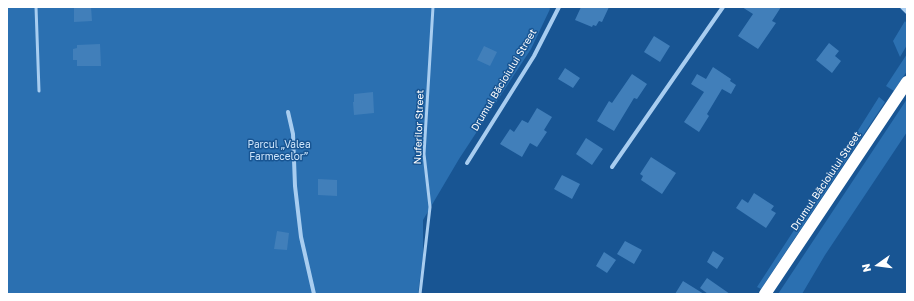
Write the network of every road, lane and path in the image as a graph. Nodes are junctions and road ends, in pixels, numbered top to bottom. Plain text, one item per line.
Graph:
1 (36, 7) edge
2 (433, 7) edge
3 (559, 7) edge
4 (723, 7) edge
5 (902, 7) edge
6 (907, 12) edge
7 (907, 82) edge
8 (39, 91) dead end
9 (288, 112) dead end
10 (467, 163) dead end
11 (612, 167) dead end
12 (314, 294) edge
13 (420, 294) edge
14 (765, 294) edge

1 - 8 lane
2 - 13 lane, Nuferilor Street
3 - 10 street, Drumul Băcioiului Street
4 - 11 street
5 - 6 street
7 - 14 highway, Drumul Băcioiului Street
9 - 12 street

